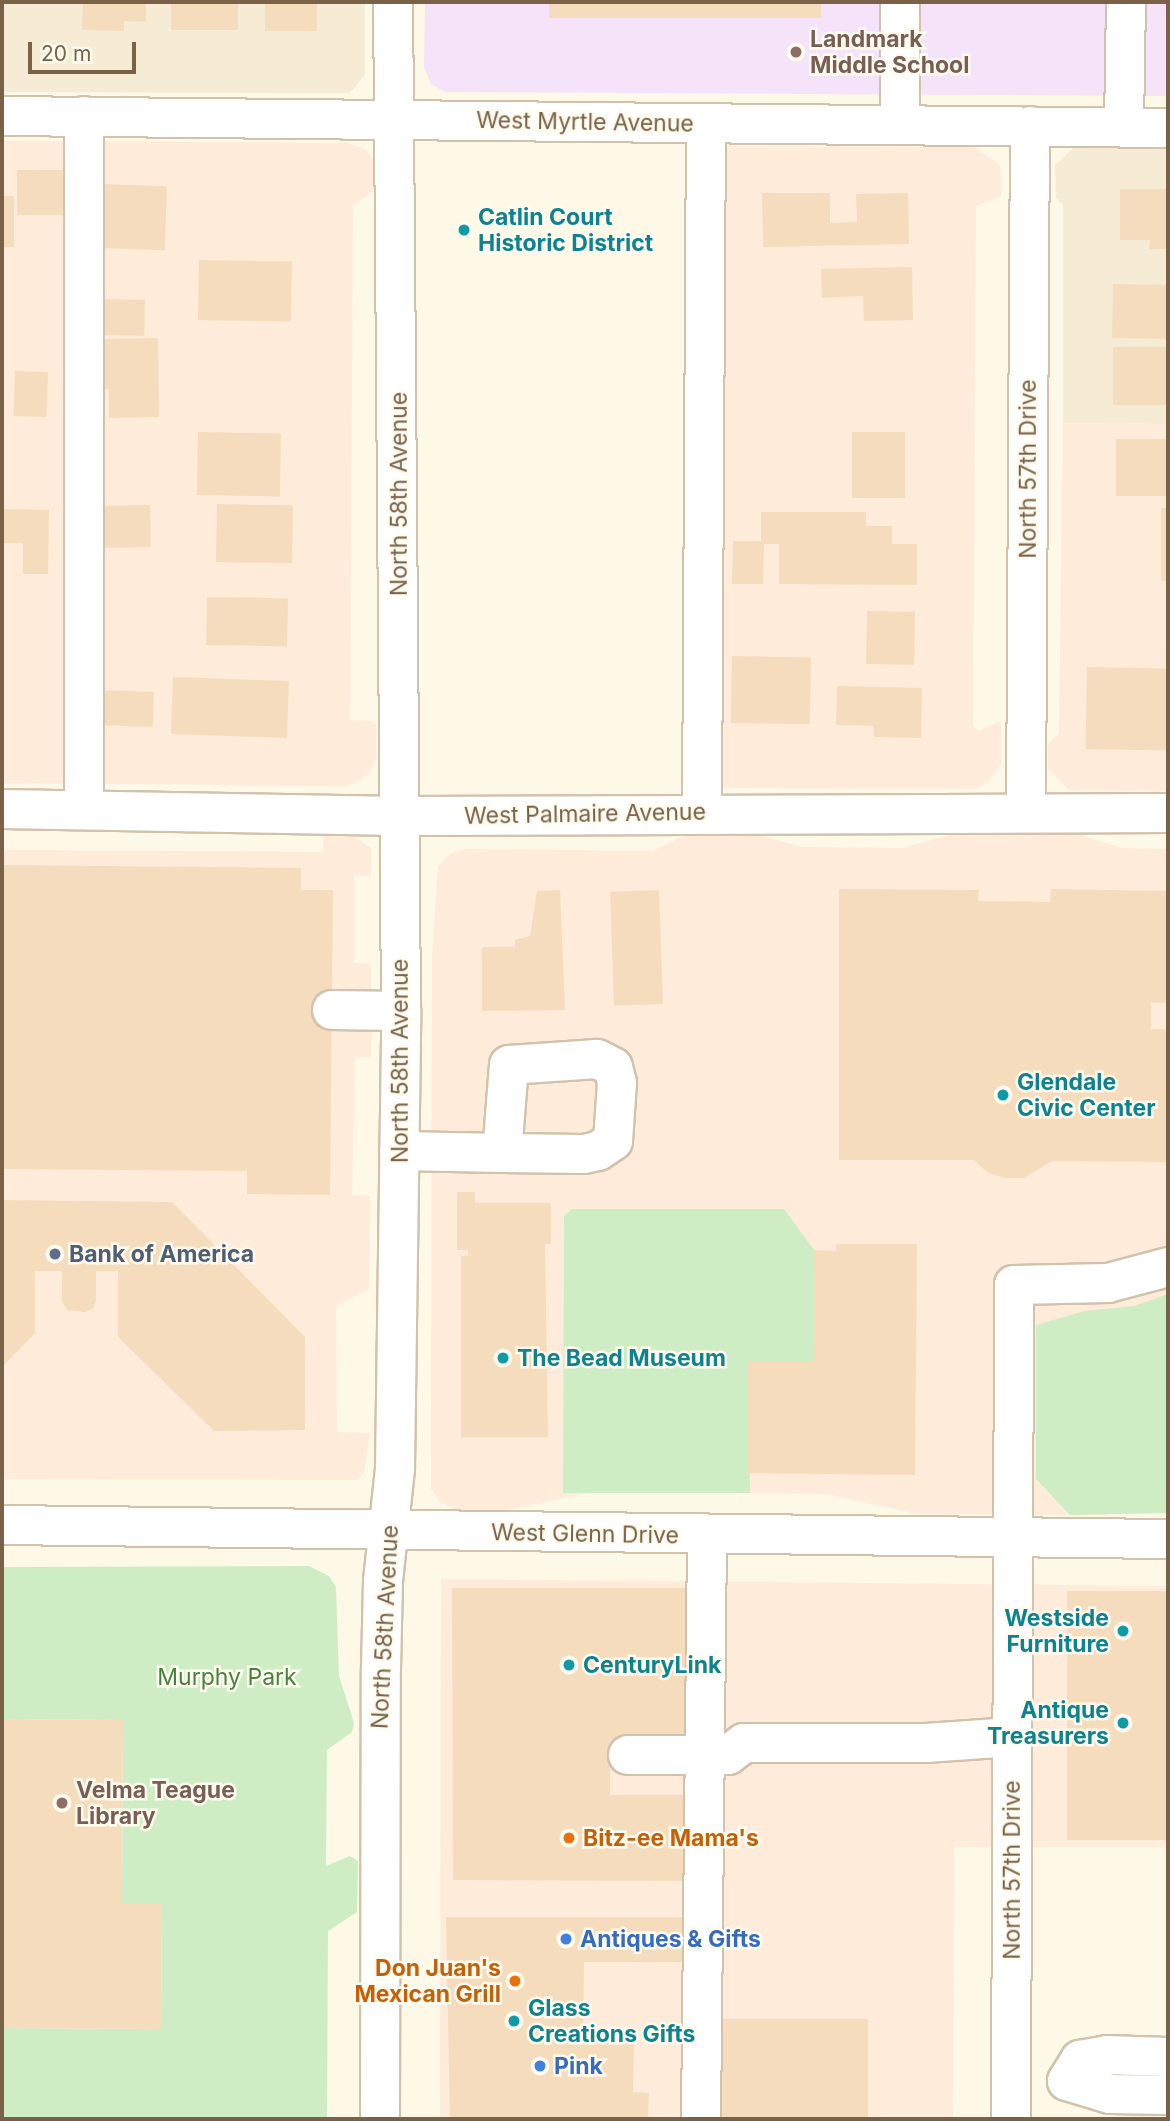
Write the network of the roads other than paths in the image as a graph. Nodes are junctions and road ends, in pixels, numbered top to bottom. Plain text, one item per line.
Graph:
1 (393, 2) edge
2 (900, 2) edge
3 (1126, 2) edge
4 (2, 116) edge
5 (84, 116) junction
6 (396, 120) junction
7 (706, 123) junction
8 (900, 125) junction
9 (1030, 126) junction
10 (1124, 127) junction
11 (1168, 128) edge
12 (2, 809) edge
13 (84, 809) junction
14 (702, 812) junction
15 (1027, 812) junction
16 (1168, 813) edge
17 (400, 816) junction
18 (332, 1010) dead end
19 (401, 1011) junction
20 (399, 1151) junction
21 (502, 1153) dead end
22 (1168, 1267) edge
23 (2, 1525) edge
24 (388, 1531) junction
25 (707, 1536) junction
26 (1014, 1538) junction
27 (1168, 1539) edge
28 (1013, 1737) junction
29 (628, 1755) dead end
30 (704, 1755) junction
31 (1168, 2057) edge
32 (1168, 2075) edge
33 (1067, 2081) junction
34 (1168, 2095) edge
35 (380, 2119) edge
36 (701, 2119) edge
37 (1011, 2119) edge

1 - 6 street, North 58th Avenue
2 - 8 street
3 - 10 street
4 - 5 street, West Myrtle Avenue
5 - 6 street, West Myrtle Avenue
5 - 13 street
6 - 7 street, West Myrtle Avenue
6 - 17 street, North 58th Avenue
7 - 8 street, West Myrtle Avenue
7 - 14 street
8 - 9 street, West Myrtle Avenue
9 - 10 street, West Myrtle Avenue
9 - 15 street, North 57th Drive
10 - 11 street, West Myrtle Avenue
12 - 13 street, West Palmaire Avenue
13 - 17 street, West Palmaire Avenue
14 - 15 street, West Palmaire Avenue
14 - 17 street, West Palmaire Avenue
15 - 16 street, West Palmaire Avenue
17 - 19 street, North 58th Avenue
18 - 19 street
19 - 20 street, North 58th Avenue
20 - 21 street
20 - 24 street, North 58th Avenue
22 - 26 street, North 57th Drive
23 - 24 street, West Glenn Drive
24 - 25 street, West Glenn Drive
24 - 35 street, North 58th Avenue
25 - 26 street, West Glenn Drive
25 - 30 street
26 - 27 street, West Glenn Drive
26 - 28 street, North 57th Drive
28 - 30 street
28 - 37 street, North 57th Drive
29 - 30 street
30 - 36 street
31 - 33 street
32 - 33 street
33 - 34 street

